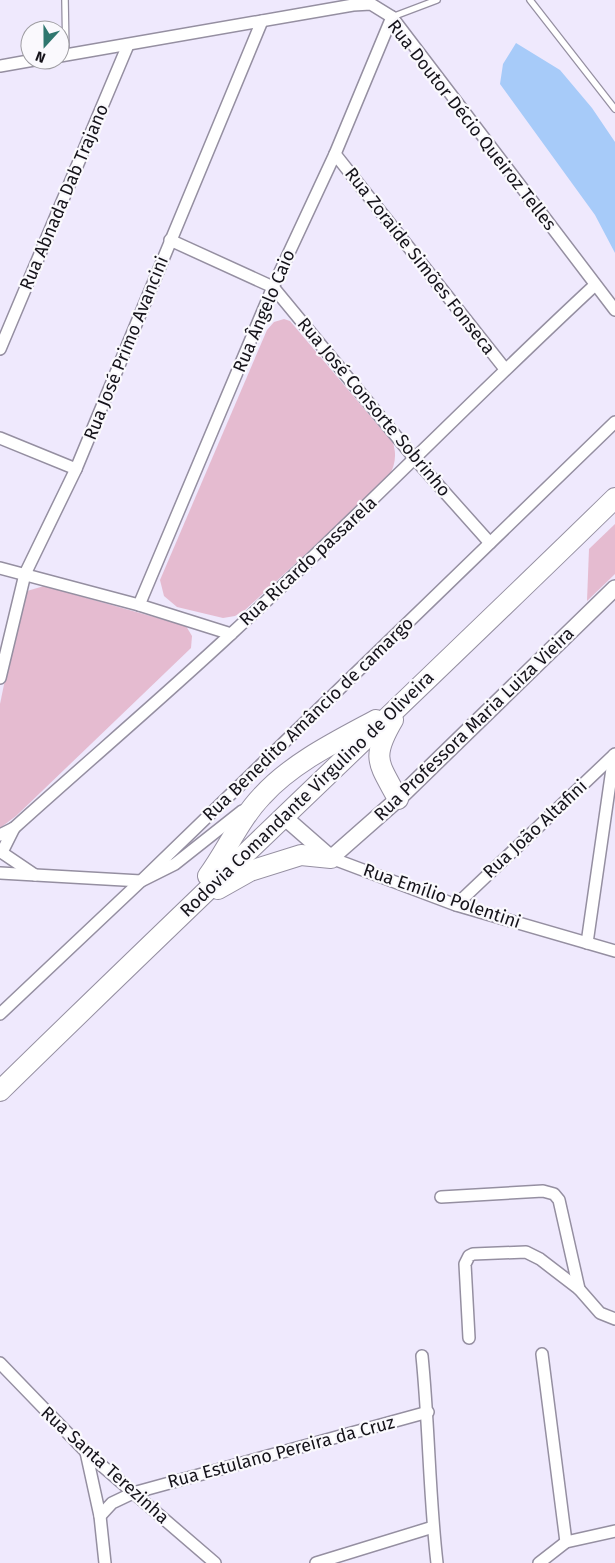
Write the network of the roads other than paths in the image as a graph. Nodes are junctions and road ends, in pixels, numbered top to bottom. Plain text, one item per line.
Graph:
1 (65, 0) edge
2 (437, 0) edge
3 (530, 0) edge
4 (370, 2) edge
5 (353, 3) edge
6 (392, 17) junction
7 (64, 20) edge
8 (262, 21) junction
9 (128, 45) junction
10 (70, 54) edge
11 (20, 62) edge
12 (0, 66) edge
13 (615, 109) edge
14 (335, 154) junction
15 (170, 240) junction
16 (595, 285) junction
17 (273, 287) junction
18 (615, 310) edge
19 (0, 349) edge
20 (505, 369) junction
21 (615, 422) edge
22 (0, 438) edge
23 (415, 459) junction
24 (76, 469) junction
25 (615, 498) edge
26 (490, 543) junction
27 (0, 568) edge
28 (26, 574) junction
29 (615, 588) edge
30 (139, 606) junction
31 (231, 634) junction
32 (0, 678) edge
33 (402, 706) junction
34 (615, 754) edge
35 (262, 796) junction
36 (398, 799) junction
37 (283, 816) junction
38 (14, 828) junction
39 (0, 835) edge
40 (2, 852) edge
41 (331, 858) junction
42 (0, 873) edge
43 (35, 875) junction
44 (141, 881) junction
45 (456, 905) junction
46 (181, 914) junction
47 (587, 943) junction
48 (615, 951) edge
49 (0, 1014) edge
50 (0, 1092) edge
51 (441, 1197) dead end
52 (578, 1289) junction
53 (600, 1313) junction
54 (615, 1319) edge
55 (615, 1327) edge
56 (469, 1338) dead end
57 (542, 1354) dead end
58 (422, 1356) dead end
59 (0, 1363) edge
60 (428, 1412) junction
61 (86, 1452) junction
62 (134, 1493) junction
63 (100, 1516) junction
64 (433, 1527) junction
65 (615, 1531) edge
66 (566, 1542) junction
67 (105, 1563) edge
68 (215, 1563) edge
69 (316, 1563) edge
70 (437, 1563) edge
71 (539, 1563) edge

1 - 7 lane
2 - 6 lane
3 - 13 lane
4 - 5 street, Rua Doutor Décio Queiroz Telles
4 - 6 street, Rua Doutor Décio Queiroz Telles
5 - 8 street, Rua Doutor Décio Queiroz Telles
6 - 14 street, Rua Ângelo Caio
6 - 16 street, Rua Doutor Décio Queiroz Telles
8 - 9 street, Rua Doutor Décio Queiroz Telles
8 - 15 street, Rua José Primo Avancini
9 - 10 street, Rua Doutor Décio Queiroz Telles
9 - 19 street, Rua Abnada Dab Trajano
11 - 12 street
14 - 17 street, Rua Ângelo Caio
14 - 20 street, Rua Zoraide Simões Fonseca
15 - 17 street, Rua José Consorte Sobrinho
15 - 24 street, Rua José Primo Avancini
16 - 18 street, Rua Doutor Décio Queiroz Telles
16 - 20 street, Rua Ricardo passarela
17 - 23 street, Rua José Consorte Sobrinho
17 - 30 street, Rua Ângelo Caio
20 - 23 street, Rua Ricardo passarela
21 - 26 street, Rua Benedito Amâncio de camargo
22 - 24 street
23 - 26 street, Rua José Consorte Sobrinho
23 - 31 street, Rua Ricardo passarela
24 - 28 street, Rua José Primo Avancini
25 - 33 highway, Rodovia Comandante Virgulino de Oliveira
26 - 44 street, Rua Benedito Amâncio de camargo
27 - 28 street
28 - 30 street
28 - 32 street, Rua José Primo Avancini
29 - 36 street, Rua Professora Maria Luiza Vieira
30 - 31 street
31 - 38 street, Rua Ricardo passarela
33 - 35 highway
33 - 36 highway
33 - 37 highway, Rodovia Comandante Virgulino de Oliveira
34 - 45 street, Rua João Altafini
34 - 47 street
35 - 37 highway
35 - 44 street
35 - 46 highway
36 - 41 street, Rua Professora Maria Luiza Vieira
37 - 41 street, Rua Emílio Polentini
37 - 46 highway, Rodovia Comandante Virgulino de Oliveira
38 - 39 street, Rua Ricardo passarela
38 - 40 street, Rua Ricardo passarela
40 - 43 street
41 - 45 street, Rua Emílio Polentini
41 - 46 highway
42 - 43 street
43 - 44 street
44 - 49 street, Rua Benedito Amâncio de camargo
45 - 47 street, Rua Emílio Polentini
46 - 50 highway, Rodovia Comandante Virgulino de Oliveira
47 - 48 street, Rua Emílio Polentini
51 - 52 street
52 - 53 street
52 - 56 street
53 - 54 street
53 - 55 street
57 - 66 street
58 - 60 street
59 - 61 street, Rua Santa Terezinha
60 - 62 street, Rua Estulano Pereira da Cruz
60 - 64 street
61 - 62 street, Rua Santa Terezinha
61 - 63 street
62 - 63 street, Rua Estulano Pereira da Cruz
62 - 68 street, Rua Santa Terezinha
63 - 67 street
64 - 69 street
64 - 70 street
65 - 66 street
66 - 71 street

